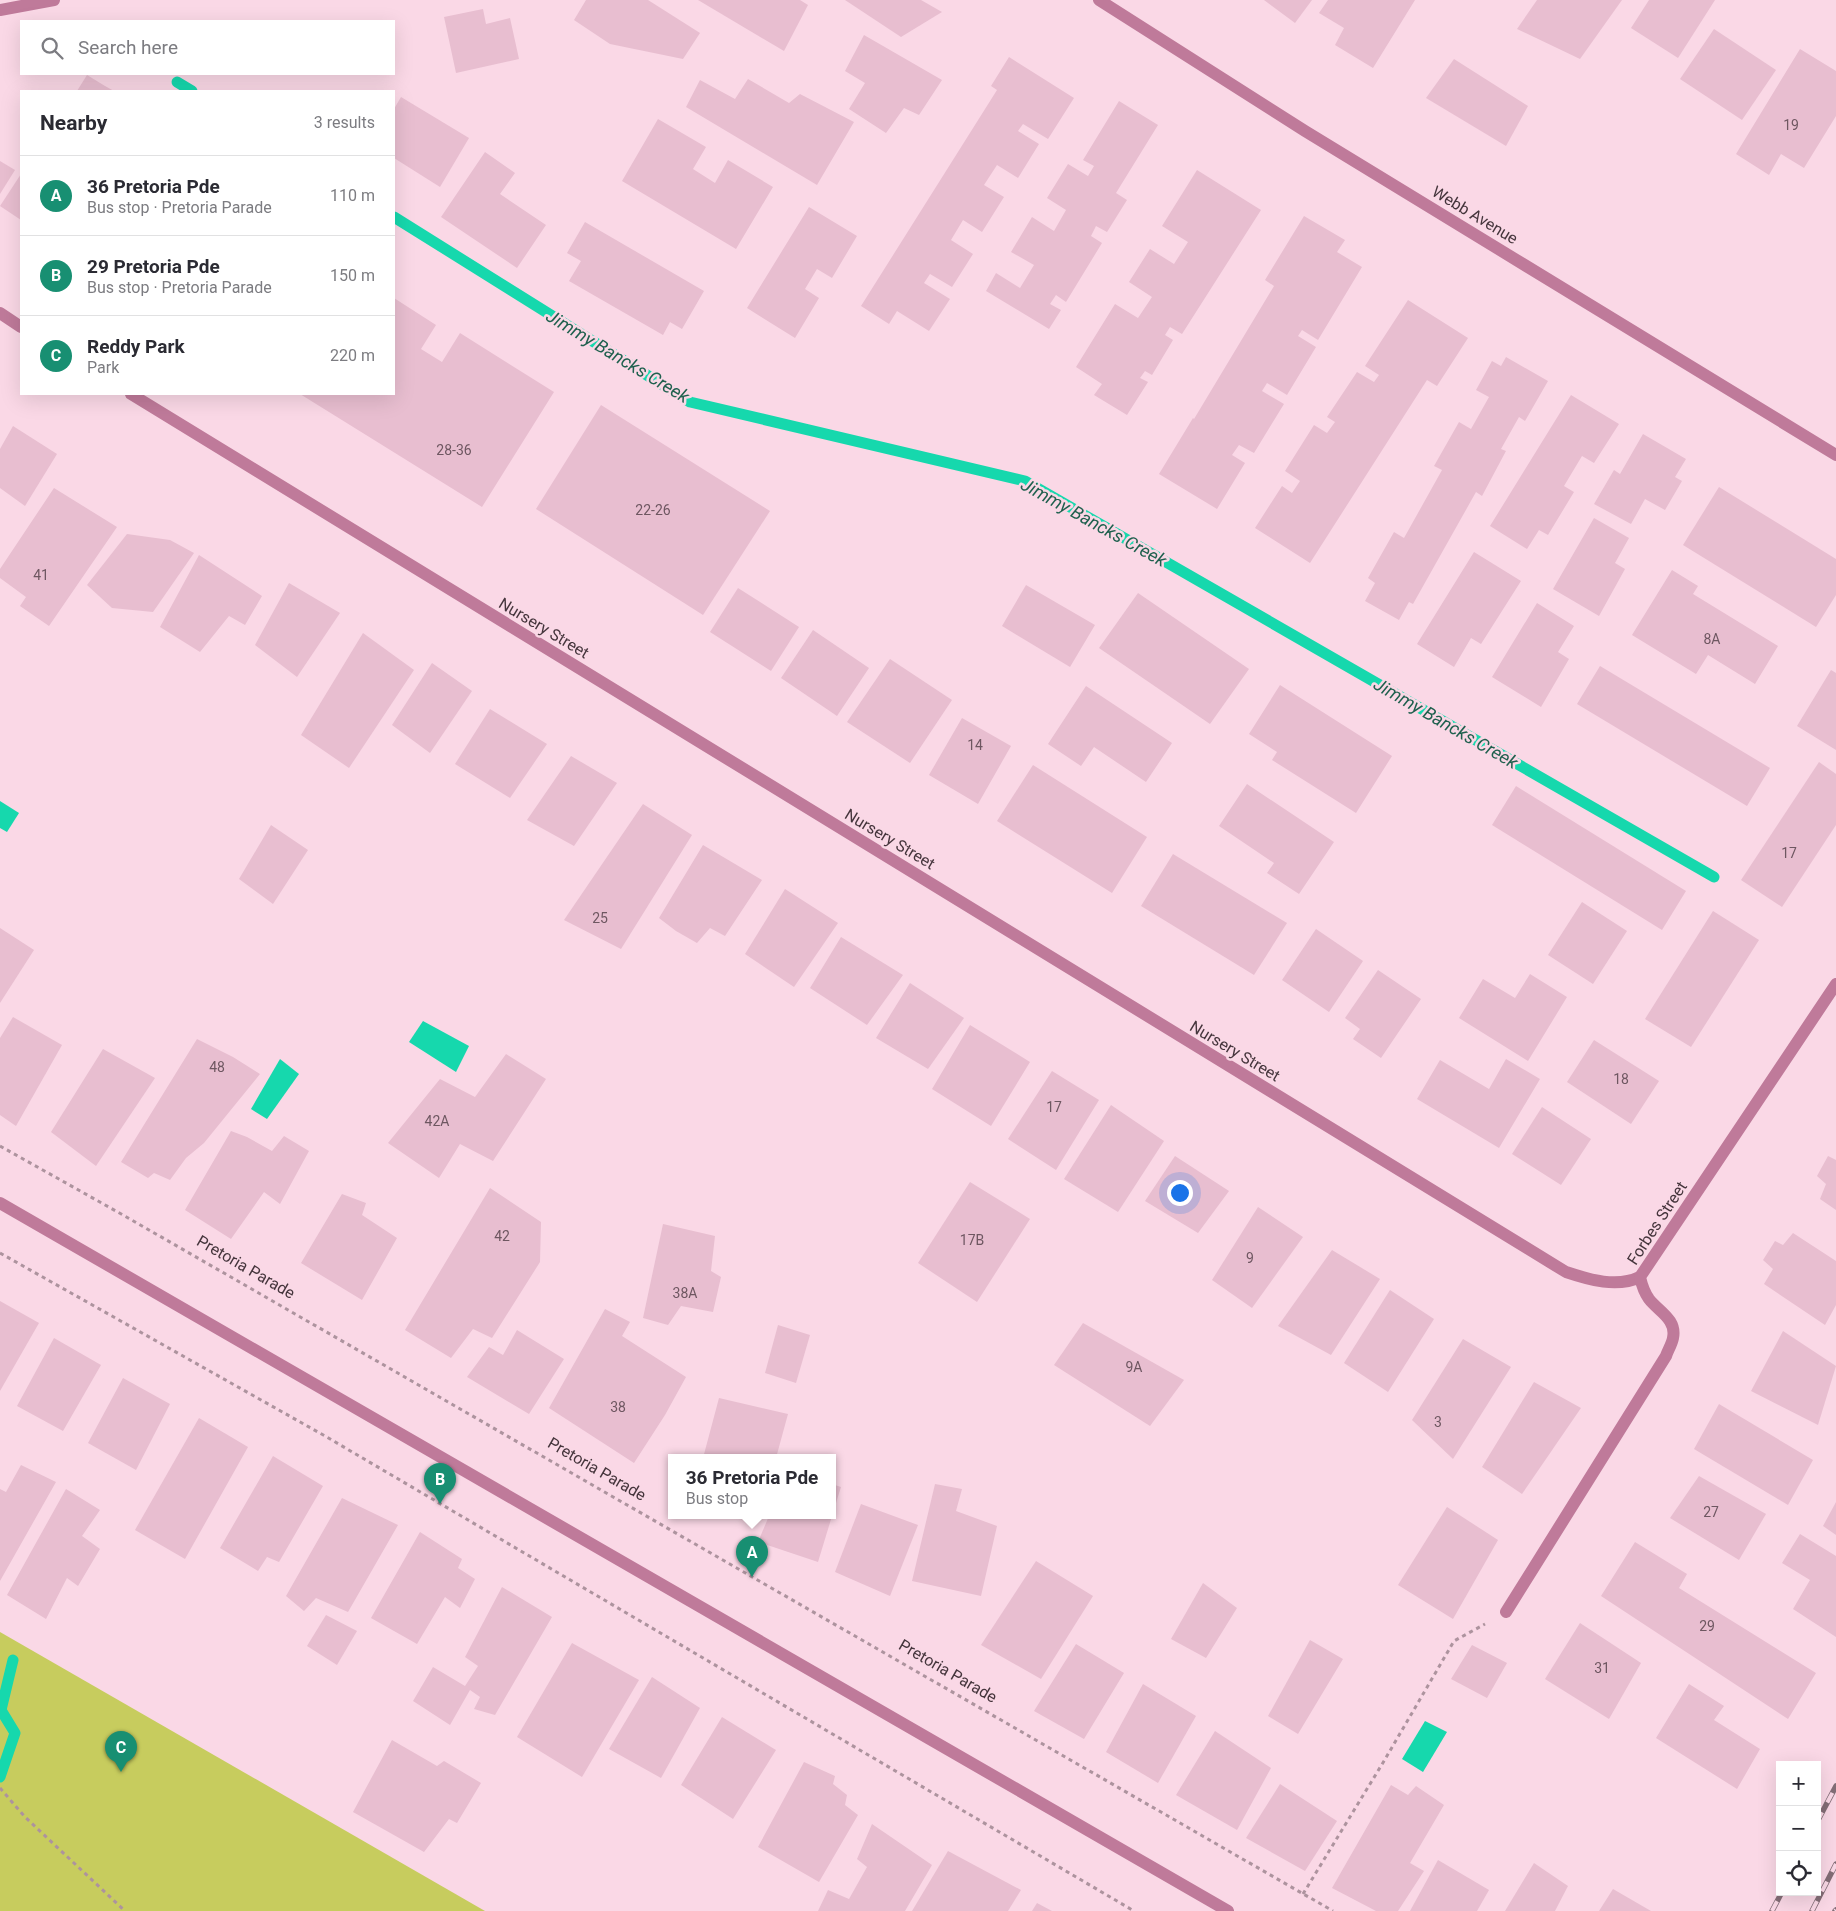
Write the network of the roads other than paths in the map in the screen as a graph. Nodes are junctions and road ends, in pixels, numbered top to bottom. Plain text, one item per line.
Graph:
1 (54, 0) edge
2 (1099, 0) edge
3 (0, 10) edge
4 (0, 314) edge
5 (20, 325) edge
6 (133, 395) edge
7 (1836, 455) edge
8 (1836, 984) edge
9 (0, 1203) edge
10 (1640, 1277) junction
11 (1506, 1612) road end
12 (1228, 1911) edge

1 - 3 street
2 - 7 street, Webb Avenue
4 - 5 street
6 - 10 street, Nursery Street
8 - 10 street, Forbes Street
9 - 12 street
10 - 11 street, Forbes Street

